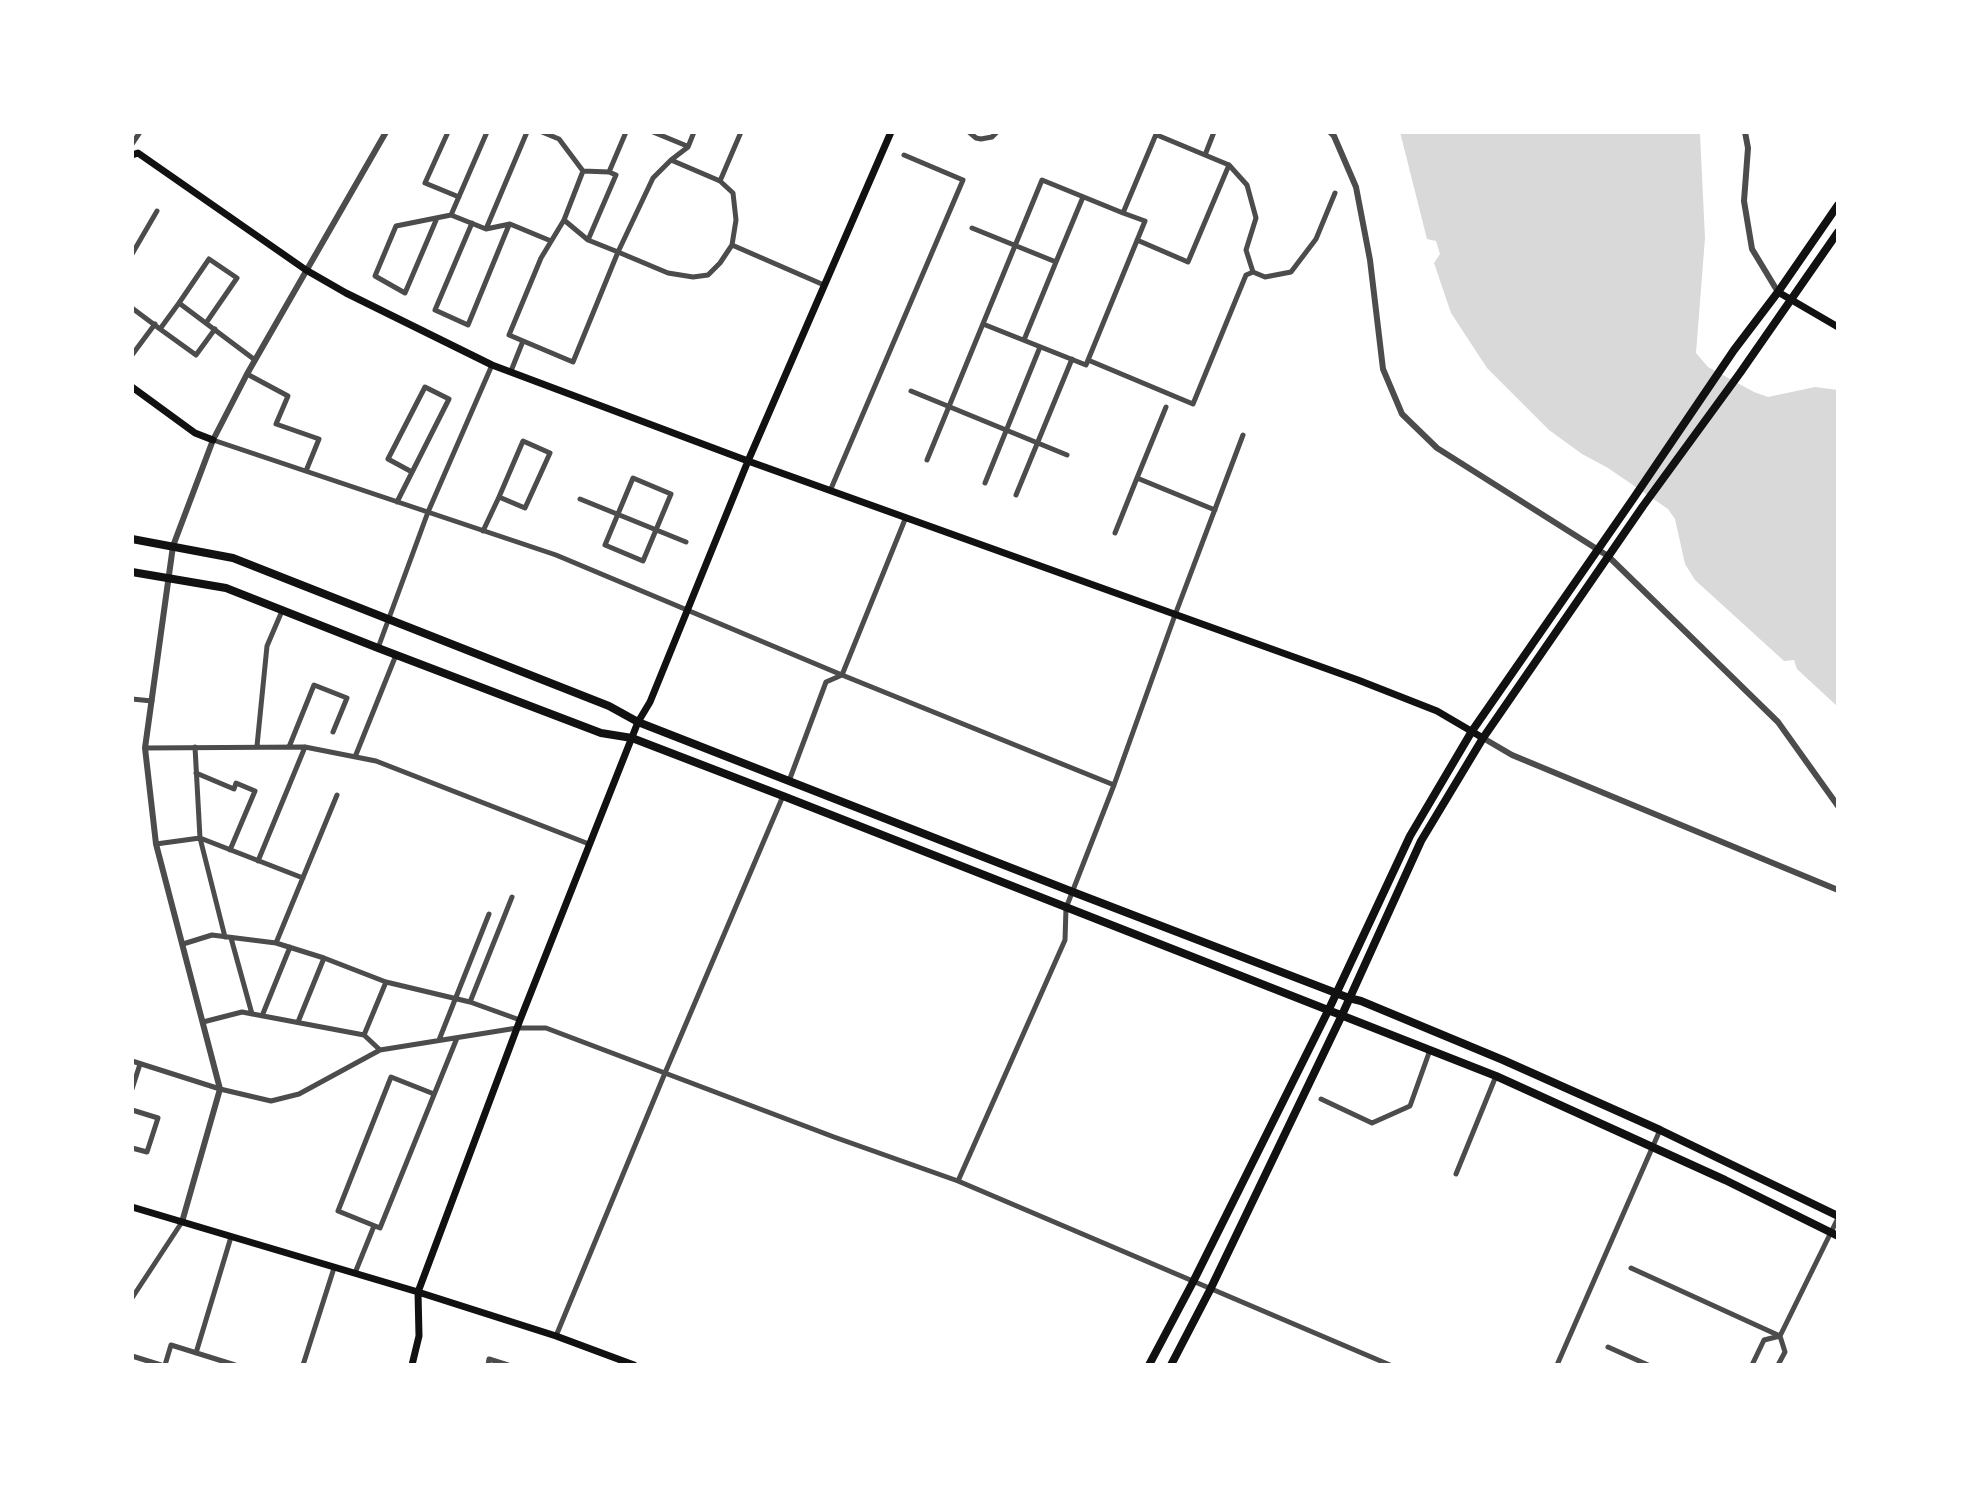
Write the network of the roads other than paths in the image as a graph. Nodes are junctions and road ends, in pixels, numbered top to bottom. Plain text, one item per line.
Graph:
1 (140, 132) edge
2 (386, 132) edge
3 (448, 132) edge
4 (487, 132) edge
5 (527, 132) edge
6 (544, 132) edge
7 (626, 132) edge
8 (653, 132) edge
9 (694, 132) edge
10 (741, 132) edge
11 (891, 132) edge
12 (969, 132) edge
13 (997, 132) edge
14 (1214, 132) edge
15 (1330, 132) edge
16 (1745, 132) edge
17 (1157, 134) edge
18 (688, 147) junction
19 (133, 150) edge
20 (904, 155) dead end
21 (1205, 155) junction
22 (671, 160) junction
23 (1229, 165) junction
24 (583, 171) junction
25 (609, 172) junction
26 (720, 181) junction
27 (1335, 193) dead end
28 (459, 197) junction
29 (1083, 197) junction
30 (1838, 205) edge
31 (157, 211) dead end
32 (1123, 213) junction
33 (451, 215) junction
34 (437, 218) junction
35 (564, 220) junction
36 (472, 223) junction
37 (510, 224) junction
38 (972, 228) dead end
39 (486, 229) junction
40 (1838, 232) edge
41 (588, 240) junction
42 (1137, 240) junction
43 (551, 241) junction
44 (732, 245) junction
45 (1016, 246) junction
46 (618, 252) junction
47 (132, 254) edge
48 (1056, 262) junction
49 (306, 270) junction
50 (1253, 272) junction
51 (824, 285) junction
52 (1778, 292) junction
53 (1791, 300) junction
54 (179, 303) junction
55 (132, 308) edge
56 (206, 323) junction
57 (983, 324) junction
58 (157, 326) junction
59 (1838, 327) edge
60 (215, 329) junction
61 (1024, 340) junction
62 (523, 341) junction
63 (1040, 347) junction
64 (132, 355) edge
65 (1072, 359) junction
66 (255, 360) junction
67 (1088, 360) junction
68 (492, 365) junction
69 (511, 371) junction
70 (247, 374) junction
71 (132, 387) edge
72 (911, 391) dead end
73 (949, 406) junction
74 (1166, 407) dead end
75 (1006, 430) junction
76 (1243, 435) dead end
77 (213, 440) junction
78 (1037, 443) junction
79 (1067, 455) dead end
80 (927, 460) dead end
81 (748, 461) junction
82 (306, 471) junction
83 (412, 472) junction
84 (1137, 478) junction
85 (985, 483) dead end
86 (830, 491) junction
87 (1016, 495) dead end
88 (499, 497) junction
89 (580, 499) dead end
90 (397, 502) junction
91 (1215, 510) junction
92 (428, 512) junction
93 (618, 515) junction
94 (906, 517) junction
95 (656, 530) junction
96 (483, 531) junction
97 (1115, 533) dead end
98 (132, 539) edge
99 (686, 542) dead end
100 (173, 546) junction
101 (1598, 549) junction
102 (1608, 556) junction
103 (132, 572) edge
104 (169, 578) junction
105 (282, 610) junction
106 (687, 610) junction
107 (1175, 615) junction
108 (388, 619) junction
109 (378, 648) junction
110 (396, 655) junction
111 (842, 675) junction
112 (132, 699) edge
113 (152, 701) junction
114 (638, 722) junction
115 (1472, 731) junction
116 (333, 732) dead end
117 (632, 738) junction
118 (1483, 738) junction
119 (257, 746) junction
120 (195, 747) junction
121 (289, 747) junction
122 (305, 747) junction
123 (145, 748) junction
124 (355, 757) junction
125 (196, 773) junction
126 (789, 781) junction
127 (1114, 785) junction
128 (337, 795) dead end
129 (783, 796) junction
130 (1838, 806) edge
131 (200, 838) junction
132 (156, 844) junction
133 (589, 844) junction
134 (230, 850) junction
135 (258, 861) junction
136 (303, 878) junction
137 (1836, 888) edge
138 (1073, 892) junction
139 (512, 897) dead end
140 (1066, 908) junction
141 (489, 914) dead end
142 (228, 937) junction
143 (276, 943) junction
144 (183, 944) junction
145 (290, 947) junction
146 (324, 958) junction
147 (386, 982) junction
148 (1337, 992) junction
149 (1349, 998) junction
150 (455, 999) junction
151 (470, 1002) junction
152 (1329, 1009) junction
153 (252, 1014) junction
154 (1342, 1015) junction
155 (262, 1016) junction
156 (203, 1022) junction
157 (298, 1022) junction
158 (518, 1024) junction
159 (364, 1035) junction
160 (457, 1038) junction
161 (439, 1040) junction
162 (1431, 1049) junction
163 (380, 1050) junction
164 (132, 1061) edge
165 (140, 1064) junction
166 (665, 1073) junction
167 (1496, 1076) junction
168 (132, 1089) edge
169 (220, 1089) junction
170 (434, 1094) junction
171 (1321, 1099) dead end
172 (132, 1110) edge
173 (1660, 1130) junction
174 (1652, 1146) junction
175 (132, 1148) edge
176 (1456, 1174) dead end
177 (958, 1181) junction
178 (132, 1207) edge
179 (1838, 1217) edge
180 (182, 1222) junction
181 (374, 1226) junction
182 (1834, 1234) edge
183 (231, 1237) junction
184 (334, 1268) junction
185 (1631, 1268) dead end
186 (355, 1274) junction
187 (1193, 1282) junction
188 (1210, 1290) junction
189 (418, 1292) junction
190 (132, 1298) edge
191 (556, 1336) junction
192 (1780, 1336) junction
193 (1608, 1347) dead end
194 (196, 1353) junction
195 (132, 1356) edge
196 (163, 1365) edge
197 (235, 1365) edge
198 (303, 1365) edge
199 (412, 1365) edge
200 (488, 1365) edge
201 (508, 1365) edge
202 (634, 1365) edge
203 (1149, 1365) edge
204 (1171, 1365) edge
205 (1390, 1365) edge
206 (1557, 1365) edge
207 (1648, 1365) edge
208 (1752, 1365) edge
209 (1778, 1365) edge

1 - 19 street
2 - 49 street
3 - 28 street
4 - 28 street
5 - 39 street
6 - 24 street
7 - 25 street
8 - 18 street
9 - 18 street
10 - 26 street
11 - 51 main road
12 - 13 street
14 - 21 street
15 - 101 street
16 - 52 street
17 - 21 street
17 - 32 street
18 - 22 street
19 - 49 main road
20 - 86 street
21 - 23 street
22 - 26 street
22 - 46 street
23 - 42 street
23 - 50 street
24 - 25 street
24 - 35 street
25 - 41 street
26 - 44 street
27 - 50 street
28 - 33 street
29 - 32 street
29 - 45 street
29 - 48 street
30 - 52 main road
31 - 47 street
32 - 42 street
33 - 34 street
33 - 36 street
34 - 34 street
35 - 41 street
35 - 43 street
36 - 37 street
36 - 39 street
37 - 39 street
37 - 43 street
38 - 45 street
40 - 53 main road
41 - 46 street
42 - 67 street
43 - 62 street
44 - 46 street
44 - 51 street
45 - 48 street
45 - 57 street
46 - 62 street
48 - 61 street
49 - 66 street
49 - 68 main road
50 - 67 street
51 - 81 main road
52 - 53 main road
52 - 101 main road
53 - 59 main road
53 - 102 main road
54 - 56 street
54 - 56 street
54 - 58 street
55 - 58 street
56 - 60 street
57 - 61 street
57 - 73 street
58 - 60 street
58 - 64 street
60 - 66 street
61 - 63 street
62 - 69 street
63 - 65 street
63 - 75 street
65 - 67 street
65 - 78 street
66 - 70 street
68 - 69 main road
68 - 92 street
69 - 81 main road
70 - 77 street
70 - 82 street
71 - 77 main road
72 - 73 street
73 - 75 street
73 - 80 street
74 - 84 street
75 - 78 street
75 - 85 street
76 - 91 street
77 - 82 street
77 - 100 street
78 - 79 street
78 - 87 street
81 - 86 main road
81 - 106 main road
82 - 90 street
83 - 83 street
83 - 90 street
84 - 91 street
84 - 97 street
86 - 94 main road
88 - 88 street
88 - 96 street
89 - 93 street
90 - 92 street
91 - 107 street
92 - 96 street
92 - 108 street
93 - 95 street
93 - 95 street
93 - 95 street
94 - 107 main road
94 - 111 street
95 - 99 street
96 - 106 street
98 - 100 main road
100 - 104 street
100 - 108 main road
101 - 102 street
101 - 115 main road
102 - 118 main road
102 - 130 street
103 - 104 main road
104 - 105 main road
104 - 113 street
105 - 109 main road
105 - 119 street
106 - 111 street
106 - 114 main road
107 - 115 main road
107 - 127 street
108 - 109 street
108 - 114 main road
109 - 110 main road
110 - 117 main road
110 - 124 street
111 - 126 street
111 - 127 street
112 - 113 street
113 - 123 street
114 - 117 main road
114 - 126 main road
115 - 118 main road
115 - 148 main road
116 - 121 street
117 - 129 main road
117 - 133 main road
118 - 137 street
118 - 149 main road
119 - 120 street
119 - 121 street
120 - 123 street
120 - 125 street
121 - 122 street
122 - 124 street
122 - 135 street
123 - 132 street
124 - 133 street
125 - 131 street
125 - 134 street
126 - 138 main road
127 - 138 street
128 - 136 street
129 - 140 main road
129 - 166 street
131 - 132 street
131 - 134 street
131 - 142 street
132 - 144 street
133 - 158 main road
134 - 135 street
135 - 136 street
136 - 143 street
138 - 140 street
138 - 148 main road
139 - 151 street
140 - 152 main road
140 - 177 street
141 - 150 street
142 - 143 street
142 - 144 street
142 - 153 street
143 - 145 street
144 - 156 street
145 - 146 street
145 - 155 street
146 - 147 street
146 - 157 street
147 - 150 street
147 - 159 street
148 - 149 main road
148 - 152 main road
149 - 154 main road
149 - 173 main road
150 - 151 street
150 - 161 street
151 - 158 street
152 - 154 main road
152 - 187 main road
153 - 155 street
153 - 156 street
154 - 162 main road
154 - 188 main road
155 - 157 street
156 - 169 street
157 - 159 street
158 - 160 street
158 - 166 street
158 - 189 main road
159 - 163 street
160 - 161 street
160 - 170 street
161 - 163 street
162 - 167 main road
162 - 171 street
163 - 169 street
164 - 165 street
165 - 168 street
165 - 169 street
166 - 177 street
166 - 191 street
167 - 174 main road
167 - 176 street
169 - 180 street
170 - 181 street
170 - 181 street
172 - 175 street
173 - 174 street
173 - 179 main road
174 - 182 main road
174 - 206 street
177 - 187 street
178 - 180 main road
179 - 182 street
180 - 183 main road
180 - 190 street
181 - 186 street
182 - 192 street
183 - 184 main road
183 - 194 street
184 - 186 main road
184 - 198 street
185 - 192 street
186 - 189 main road
187 - 188 street
187 - 203 main road
188 - 204 main road
188 - 205 street
189 - 191 main road
189 - 199 main road
191 - 202 main road
192 - 208 street
192 - 209 street
193 - 207 street
194 - 196 street
194 - 197 street
195 - 196 street
200 - 201 street

